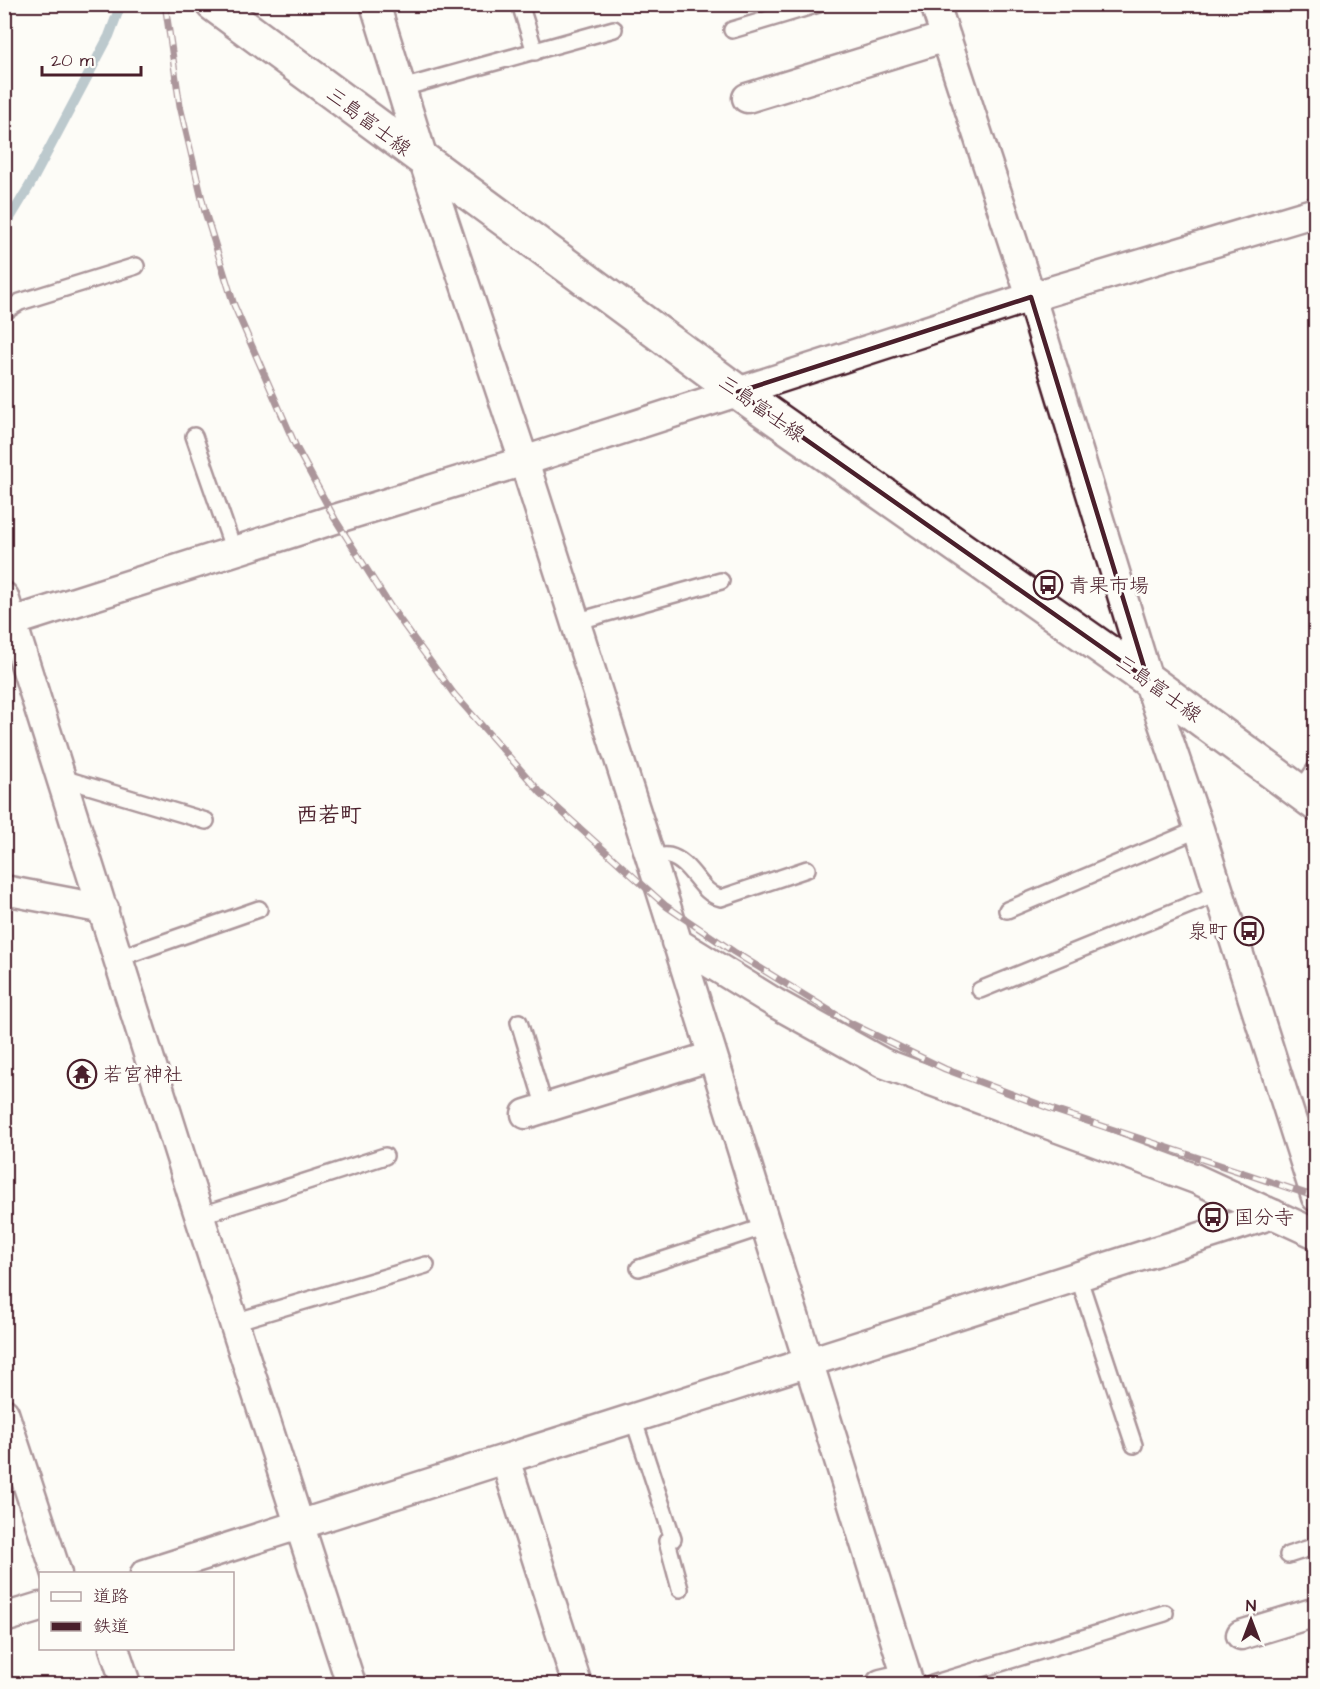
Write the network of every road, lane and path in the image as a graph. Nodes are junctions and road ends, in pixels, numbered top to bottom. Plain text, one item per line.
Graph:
1 (213, 4) edge
2 (375, 4) edge
3 (520, 4) edge
4 (819, 4) edge
5 (935, 4) edge
6 (614, 29) dead end
7 (732, 30) dead end
8 (946, 38) junction
9 (535, 52) junction
10 (402, 88) junction
11 (747, 98) dead end
12 (424, 162) junction
13 (1316, 212) edge
14 (136, 266) dead end
15 (1031, 297) junction
16 (4, 312) edge
17 (738, 392) junction
18 (194, 436) dead end
19 (524, 461) junction
20 (234, 551) junction
21 (721, 581) dead end
22 (8, 609) edge
23 (575, 622) junction
24 (1148, 680) junction
25 (62, 778) junction
26 (1310, 788) edge
27 (206, 821) dead end
28 (1200, 830) junction
29 (650, 857) junction
30 (807, 869) dead end
31 (4, 890) edge
32 (1219, 893) junction
33 (104, 909) junction
34 (259, 909) dead end
35 (1008, 910) dead end
36 (676, 942) junction
37 (119, 958) junction
38 (980, 990) dead end
39 (519, 1022) dead end
40 (712, 1056) junction
41 (536, 1111) joint
42 (1309, 1154) edge
43 (385, 1156) dead end
44 (1316, 1197) edge
45 (1273, 1214) junction
46 (199, 1216) junction
47 (766, 1226) junction
48 (1316, 1234) edge
49 (426, 1265) dead end
50 (639, 1268) dead end
51 (1078, 1276) junction
52 (234, 1322) junction
53 (810, 1361) junction
54 (4, 1413) edge
55 (633, 1418) junction
56 (1134, 1445) dead end
57 (505, 1459) junction
58 (299, 1525) junction
59 (1316, 1546) edge
60 (1288, 1555) dead end
61 (56, 1572) edge
62 (151, 1572) edge
63 (680, 1589) dead end
64 (39, 1606) edge
65 (1316, 1612) edge
66 (1165, 1613) dead end
67 (4, 1618) edge
68 (1241, 1635) dead end
69 (115, 1650) edge
70 (907, 1683) edge
71 (126, 1684) edge
72 (351, 1684) edge
73 (577, 1684) edge

1 - 12 main road, 三島富士線
2 - 10 street
3 - 9 lane
4 - 7 lane
5 - 8 street
6 - 9 lane
8 - 11 street
8 - 15 street
9 - 10 lane
10 - 12 street
12 - 17 main road, 三島富士線
12 - 19 street
13 - 15 street
14 - 16 lane
15 - 17 street
15 - 24 street
17 - 19 street
17 - 24 main road, 三島富士線
18 - 20 lane
19 - 20 street
19 - 23 street
20 - 22 street
21 - 23 lane
22 - 25 street
23 - 29 street
24 - 26 main road, 三島富士線
24 - 28 street
25 - 27 lane
25 - 33 street
28 - 32 street
28 - 35 lane
29 - 30 lane
29 - 36 street
31 - 33 street
32 - 38 lane
32 - 42 street
33 - 37 street
34 - 37 lane
36 - 40 street
36 - 45 street
37 - 46 street
39 - 41 lane
40 - 41 street
40 - 47 street
42 - 44 street
43 - 46 lane
45 - 48 street
45 - 51 street
46 - 52 street
47 - 50 lane
47 - 53 street
49 - 52 lane
51 - 53 street
51 - 56 lane
52 - 58 street
53 - 55 street
53 - 70 street
54 - 61 street
55 - 57 street
55 - 63 lane
57 - 58 street
57 - 73 street
58 - 62 street
58 - 72 street
59 - 60 lane
64 - 67 street
65 - 68 street
66 - 70 lane
69 - 71 street

